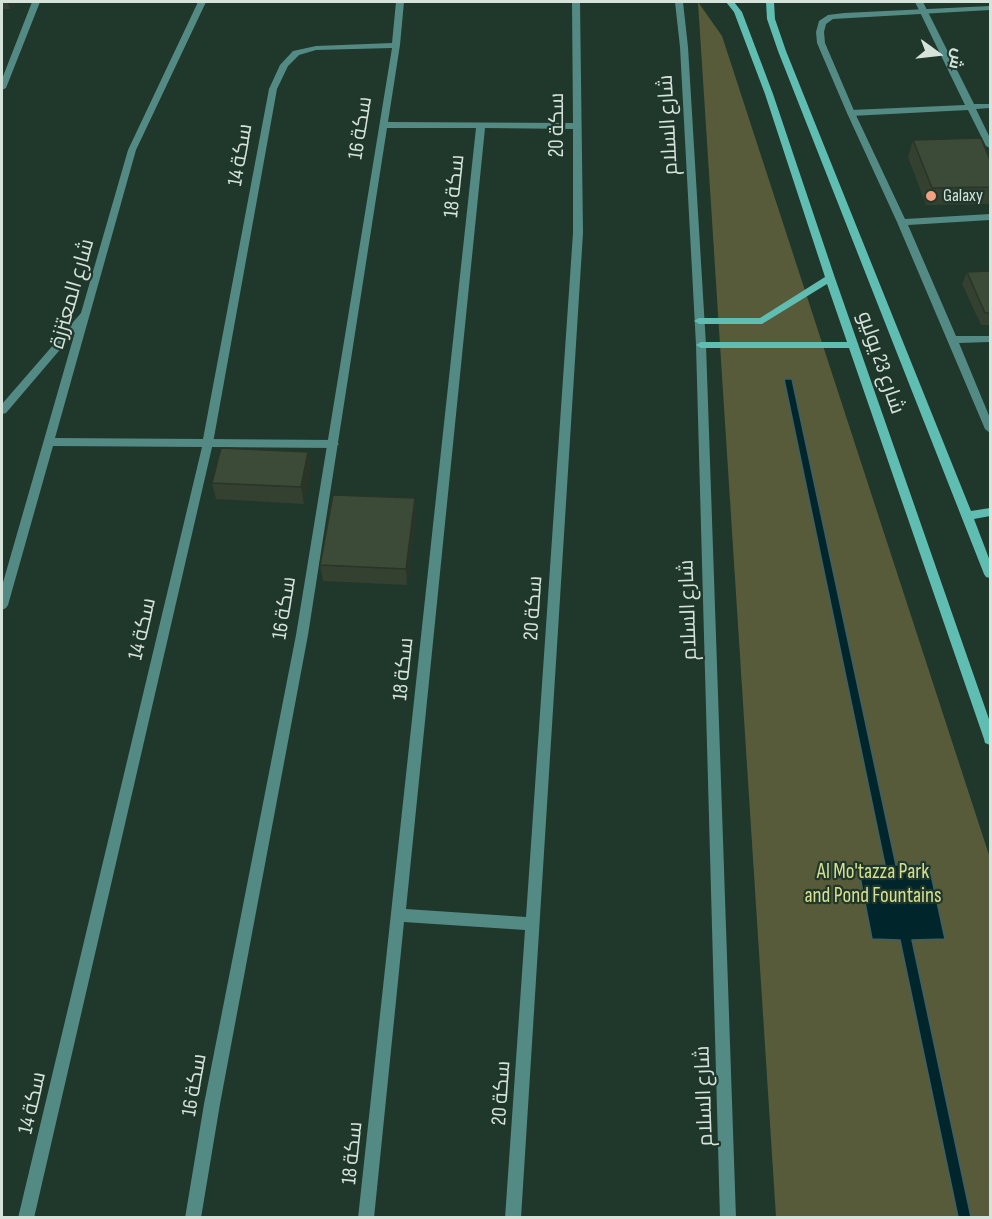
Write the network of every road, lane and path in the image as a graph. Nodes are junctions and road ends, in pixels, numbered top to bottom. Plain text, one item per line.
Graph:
1 (36, 2) edge
2 (202, 2) edge
3 (400, 2) edge
4 (576, 2) edge
5 (680, 2) edge
6 (730, 2) edge
7 (770, 2) edge
8 (919, 2) edge
9 (990, 8) edge
10 (924, 12) junction
11 (396, 45) junction
12 (2, 88) edge
13 (990, 106) edge
14 (971, 107) junction
15 (850, 113) junction
16 (383, 125) junction
17 (481, 125) junction
18 (578, 126) junction
19 (990, 146) edge
20 (990, 217) edge
21 (902, 222) junction
22 (830, 278) junction
23 (88, 310) junction
24 (699, 321) junction
25 (990, 339) edge
26 (953, 340) junction
27 (701, 345) junction
28 (853, 345) junction
29 (2, 410) edge
30 (990, 429) edge
31 (50, 442) junction
32 (208, 443) junction
33 (334, 444) junction
34 (990, 512) edge
35 (969, 516) junction
36 (990, 574) edge
37 (2, 604) edge
38 (990, 739) edge
39 (397, 915) junction
40 (533, 924) junction
41 (26, 1218) edge
42 (193, 1218) edge
43 (366, 1218) edge
44 (513, 1218) edge
45 (728, 1218) edge

1 - 12 street
2 - 23 street, شارع المعتززة
3 - 11 street, سكة 16
4 - 18 street, سكة 20
5 - 24 street, شارع السلام
6 - 22 main road, شارع 23 يوليو
7 - 35 main road, شارع 23 يوليو
8 - 10 street
9 - 10 street
10 - 14 street
10 - 15 street
11 - 16 street, سكة 16
11 - 32 street, سكة 14
13 - 14 street
14 - 15 street
14 - 19 street
15 - 21 street
16 - 17 street
16 - 33 street, سكة 16
17 - 18 street
17 - 39 street, سكة 18
18 - 40 street, سكة 20
20 - 21 street
21 - 26 street
22 - 24 main road
22 - 28 main road, شارع 23 يوليو
23 - 29 street
23 - 31 street, شارع المعتززة
24 - 27 street, شارع السلام
25 - 26 street
26 - 30 street
27 - 28 main road
27 - 45 street, شارع السلام
28 - 38 main road, شارع 23 يوليو
31 - 32 street
31 - 37 street, شارع المعتززة
32 - 33 street
32 - 41 street, سكة 14
33 - 42 street, سكة 16
34 - 35 main road
35 - 36 main road, شارع 23 يوليو
39 - 40 street
39 - 43 street, سكة 18
40 - 44 street, سكة 20

